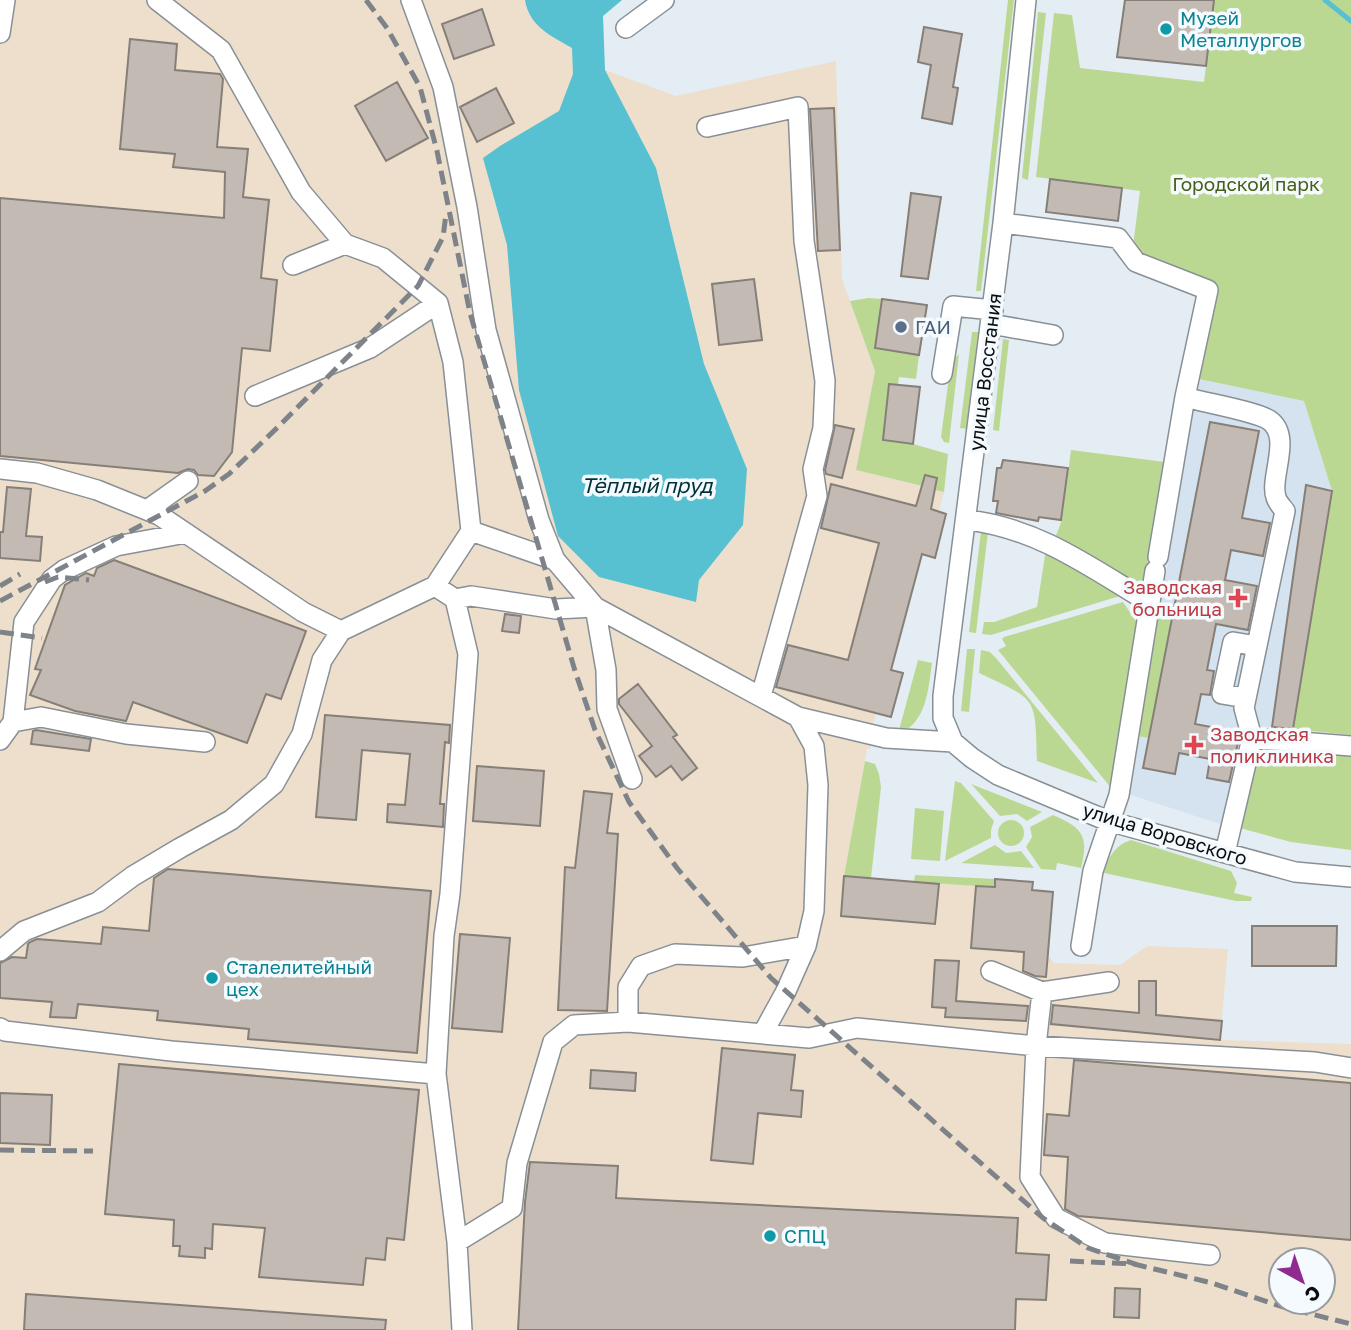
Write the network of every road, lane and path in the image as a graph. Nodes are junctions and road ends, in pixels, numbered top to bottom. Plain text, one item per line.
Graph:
1 (156, 0) edge
2 (411, 0) edge
3 (664, 0) edge
4 (1026, 0) edge
5 (3, 2) edge
6 (626, 28) dead end
7 (0, 33) edge
8 (707, 127) dead end
9 (1003, 223) junction
10 (345, 244) junction
11 (293, 265) dead end
12 (438, 303) junction
13 (992, 317) junction
14 (1053, 335) dead end
15 (942, 374) dead end
16 (256, 396) dead end
17 (1185, 397) junction
18 (0, 469) edge
19 (188, 481) dead end
20 (147, 510) junction
21 (967, 520) junction
22 (471, 531) junction
23 (186, 533) junction
24 (555, 559) junction
25 (435, 586) junction
26 (455, 598) junction
27 (1150, 603) junction
28 (596, 607) junction
29 (341, 631) junction
30 (761, 696) junction
31 (798, 717) junction
32 (13, 722) junction
33 (1252, 738) junction
34 (0, 740) edge
35 (205, 742) dead end
36 (953, 742) junction
37 (1351, 746) edge
38 (632, 779) dead end
39 (1108, 821) junction
40 (1225, 853) junction
41 (1351, 877) edge
42 (806, 946) junction
43 (1081, 946) dead end
44 (0, 951) edge
45 (990, 971) dead end
46 (1109, 982) dead end
47 (1042, 992) junction
48 (628, 1022) junction
49 (0, 1028) edge
50 (763, 1033) junction
51 (1036, 1046) junction
52 (1351, 1068) edge
53 (436, 1074) junction
54 (457, 1242) junction
55 (1209, 1255) dead end
56 (462, 1330) edge

1 - 10 street
2 - 24 street
3 - 6 street
4 - 9 street, улица Восстания
5 - 7 street
8 - 30 street
9 - 13 street, улица Восстания
9 - 17 street
10 - 11 street
10 - 12 street
12 - 16 street
12 - 22 street
13 - 14 street
13 - 15 street
13 - 21 street, улица Восстания
17 - 27 street
17 - 33 street
18 - 20 street
19 - 20 street
20 - 23 street
21 - 27 street
21 - 36 street, улица Восстания
22 - 24 street
22 - 25 street
23 - 29 street
23 - 32 street
24 - 28 street
25 - 26 street
25 - 29 street
26 - 28 street
26 - 53 street
27 - 39 street
28 - 30 street
28 - 38 street
29 - 44 street
30 - 31 street
31 - 36 street
31 - 42 street
32 - 34 street
32 - 35 street
33 - 37 street
33 - 40 street
36 - 39 street, улица Воровского
39 - 40 street, улица Воровского
39 - 43 street
40 - 41 street, улица Воровского
42 - 48 street
42 - 50 street
45 - 47 street
46 - 47 street
47 - 51 street
48 - 50 street
48 - 54 street
49 - 53 street
50 - 51 street
51 - 52 street
51 - 55 street
53 - 54 street
54 - 56 street

